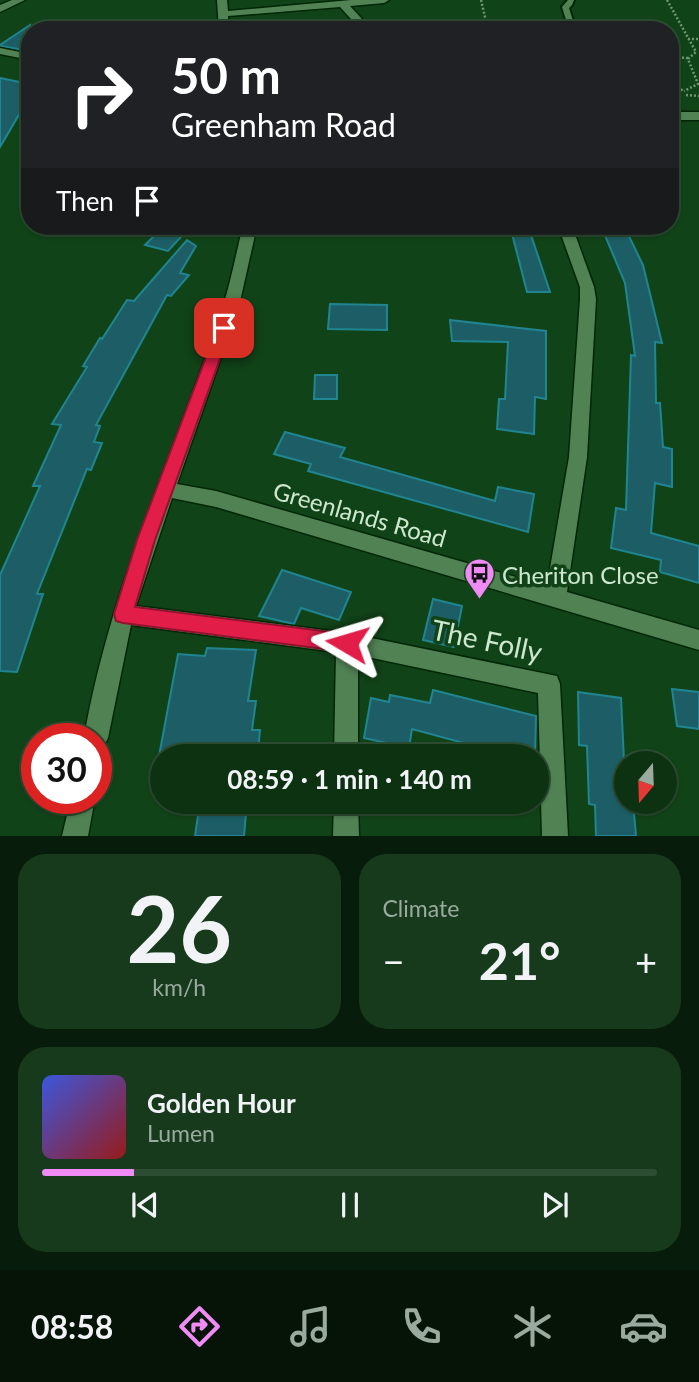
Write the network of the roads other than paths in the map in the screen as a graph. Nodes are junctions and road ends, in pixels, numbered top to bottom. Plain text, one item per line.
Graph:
1 (20, 0) edge
2 (222, 0) edge
3 (384, 0) edge
4 (571, 0) edge
5 (343, 4) junction
6 (0, 9) edge
7 (223, 14) junction
8 (223, 21) edge
9 (359, 21) edge
10 (570, 21) edge
11 (0, 51) edge
12 (21, 55) edge
13 (679, 116) edge
14 (699, 116) edge
15 (248, 235) edge
16 (568, 235) edge
17 (166, 489) junction
18 (555, 600) junction
19 (123, 614) junction
20 (699, 640) edge
21 (347, 643) junction
22 (99, 723) edge
23 (346, 744) edge
24 (80, 814) edge
25 (346, 814) edge
26 (75, 836) edge
27 (346, 836) edge
28 (555, 836) edge

1 - 6 street
2 - 7 street
3 - 5 street
4 - 10 lane
5 - 7 street
5 - 9 street
7 - 8 street
11 - 12 street
13 - 14 street
15 - 17 street
16 - 18 street
17 - 18 street, Greenlands Road
17 - 19 street
18 - 20 street, Greenlands Road
19 - 21 street, The Folly
19 - 22 street
21 - 23 street
21 - 28 street, The Folly
24 - 26 street
25 - 27 street

